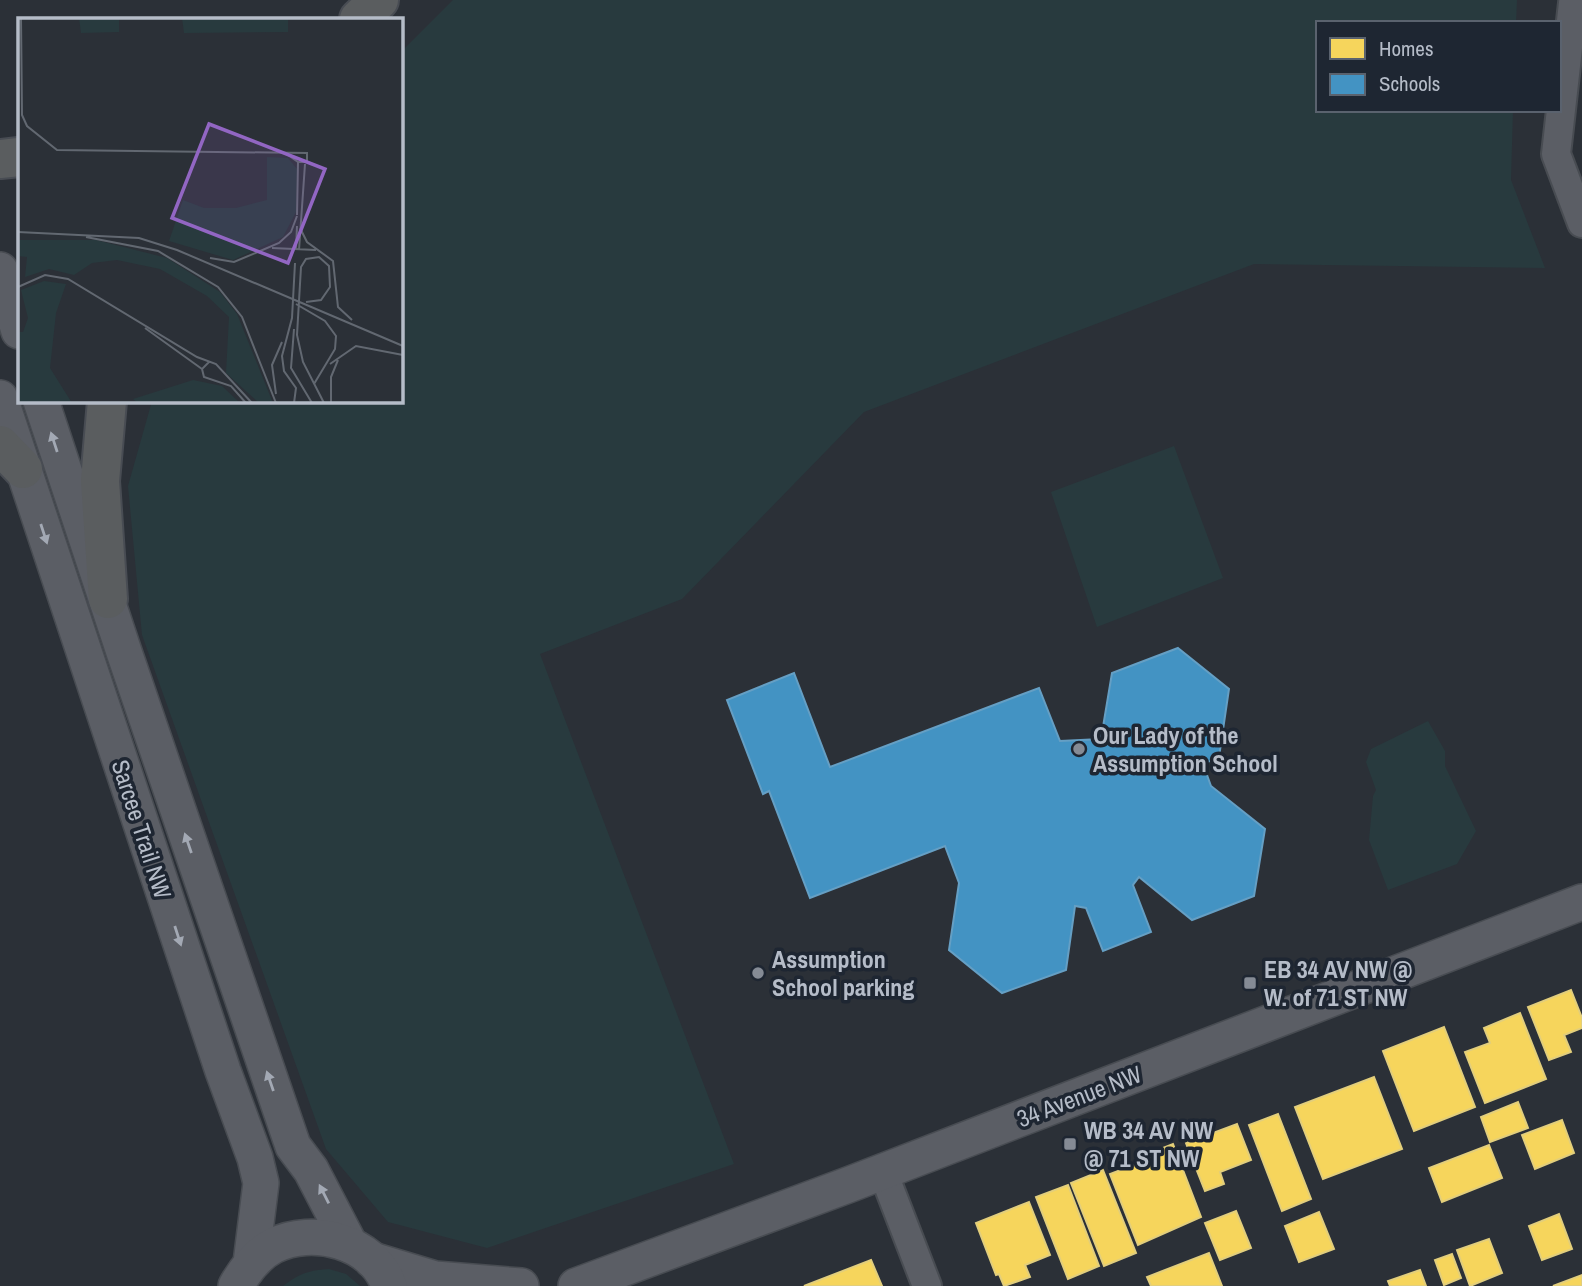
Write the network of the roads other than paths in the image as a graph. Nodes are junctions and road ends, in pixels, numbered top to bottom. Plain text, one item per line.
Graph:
1 (382, 0) edge
2 (1575, 1) edge
3 (360, 18) edge
4 (366, 18) edge
5 (18, 157) edge
6 (0, 159) edge
7 (1582, 223) edge
8 (0, 270) edge
9 (18, 328) edge
10 (0, 398) edge
11 (41, 402) edge
12 (107, 402) edge
13 (11, 457) edge
14 (108, 599) junction
15 (1582, 902) edge
16 (883, 1172) junction
17 (370, 1263) edge
18 (240, 1280) edge
19 (521, 1286) edge
20 (576, 1286) edge
21 (927, 1286) edge

1 - 3 highway
1 - 4 highway
2 - 7 street
5 - 6 highway
8 - 9 street
10 - 13 street, Sarcee Trail NW
14 -> 11 street, Sarcee Trail NW
12 - 14 highway
13 -> 18 street, Sarcee Trail NW
17 -> 14 street, Sarcee Trail NW
15 - 16 street, 34 Avenue NW
16 - 20 street, 34 Avenue NW
16 - 21 street
17 - 18 street
17 - 19 street

